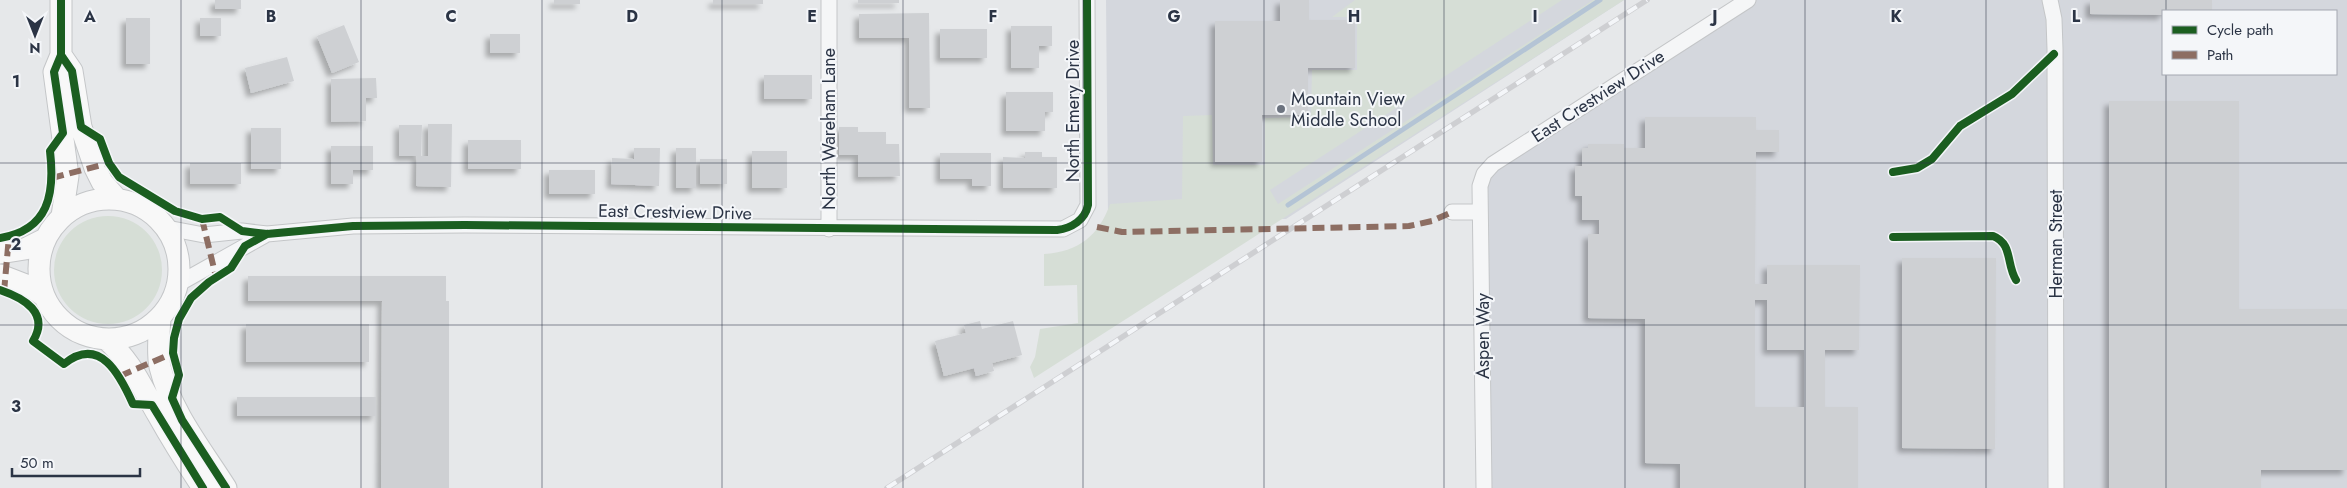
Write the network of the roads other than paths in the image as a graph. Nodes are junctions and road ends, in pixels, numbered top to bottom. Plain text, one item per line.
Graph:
1 (61, 0) edge
2 (829, 0) edge
3 (1088, 0) edge
4 (1748, 0) edge
5 (2050, 0) edge
6 (61, 55) junction
7 (116, 198) junction
8 (1452, 212) dead end
9 (1480, 212) junction
10 (62, 216) junction
11 (1080, 220) joint
12 (167, 228) junction
13 (829, 229) junction
14 (267, 234) junction
15 (44, 239) junction
16 (0, 252) edge
17 (0, 274) edge
18 (178, 284) junction
19 (44, 296) junction
20 (160, 318) junction
21 (106, 339) junction
22 (202, 488) edge
23 (226, 488) edge
24 (1484, 488) edge
25 (2056, 488) edge

1 - 6 main road
2 - 13 street, North Wareham Lane
3 - 11 street, North Emery Drive
4 - 9 street, East Crestview Drive
5 - 25 street, Herman Street
6 - 7 main road
6 - 10 main road
7 - 10 main road
7 - 12 main road
8 - 9 street
9 - 24 street, Aspen Way
10 - 15 main road
11 - 13 street, East Crestview Drive
12 - 14 street, East Crestview Drive
12 - 18 main road
13 - 14 street, East Crestview Drive
14 - 18 street, East Crestview Drive
15 - 16 main road
15 - 19 main road
17 - 19 main road
18 - 20 main road
19 - 21 main road
20 - 21 main road
20 - 23 main road
21 - 22 main road

